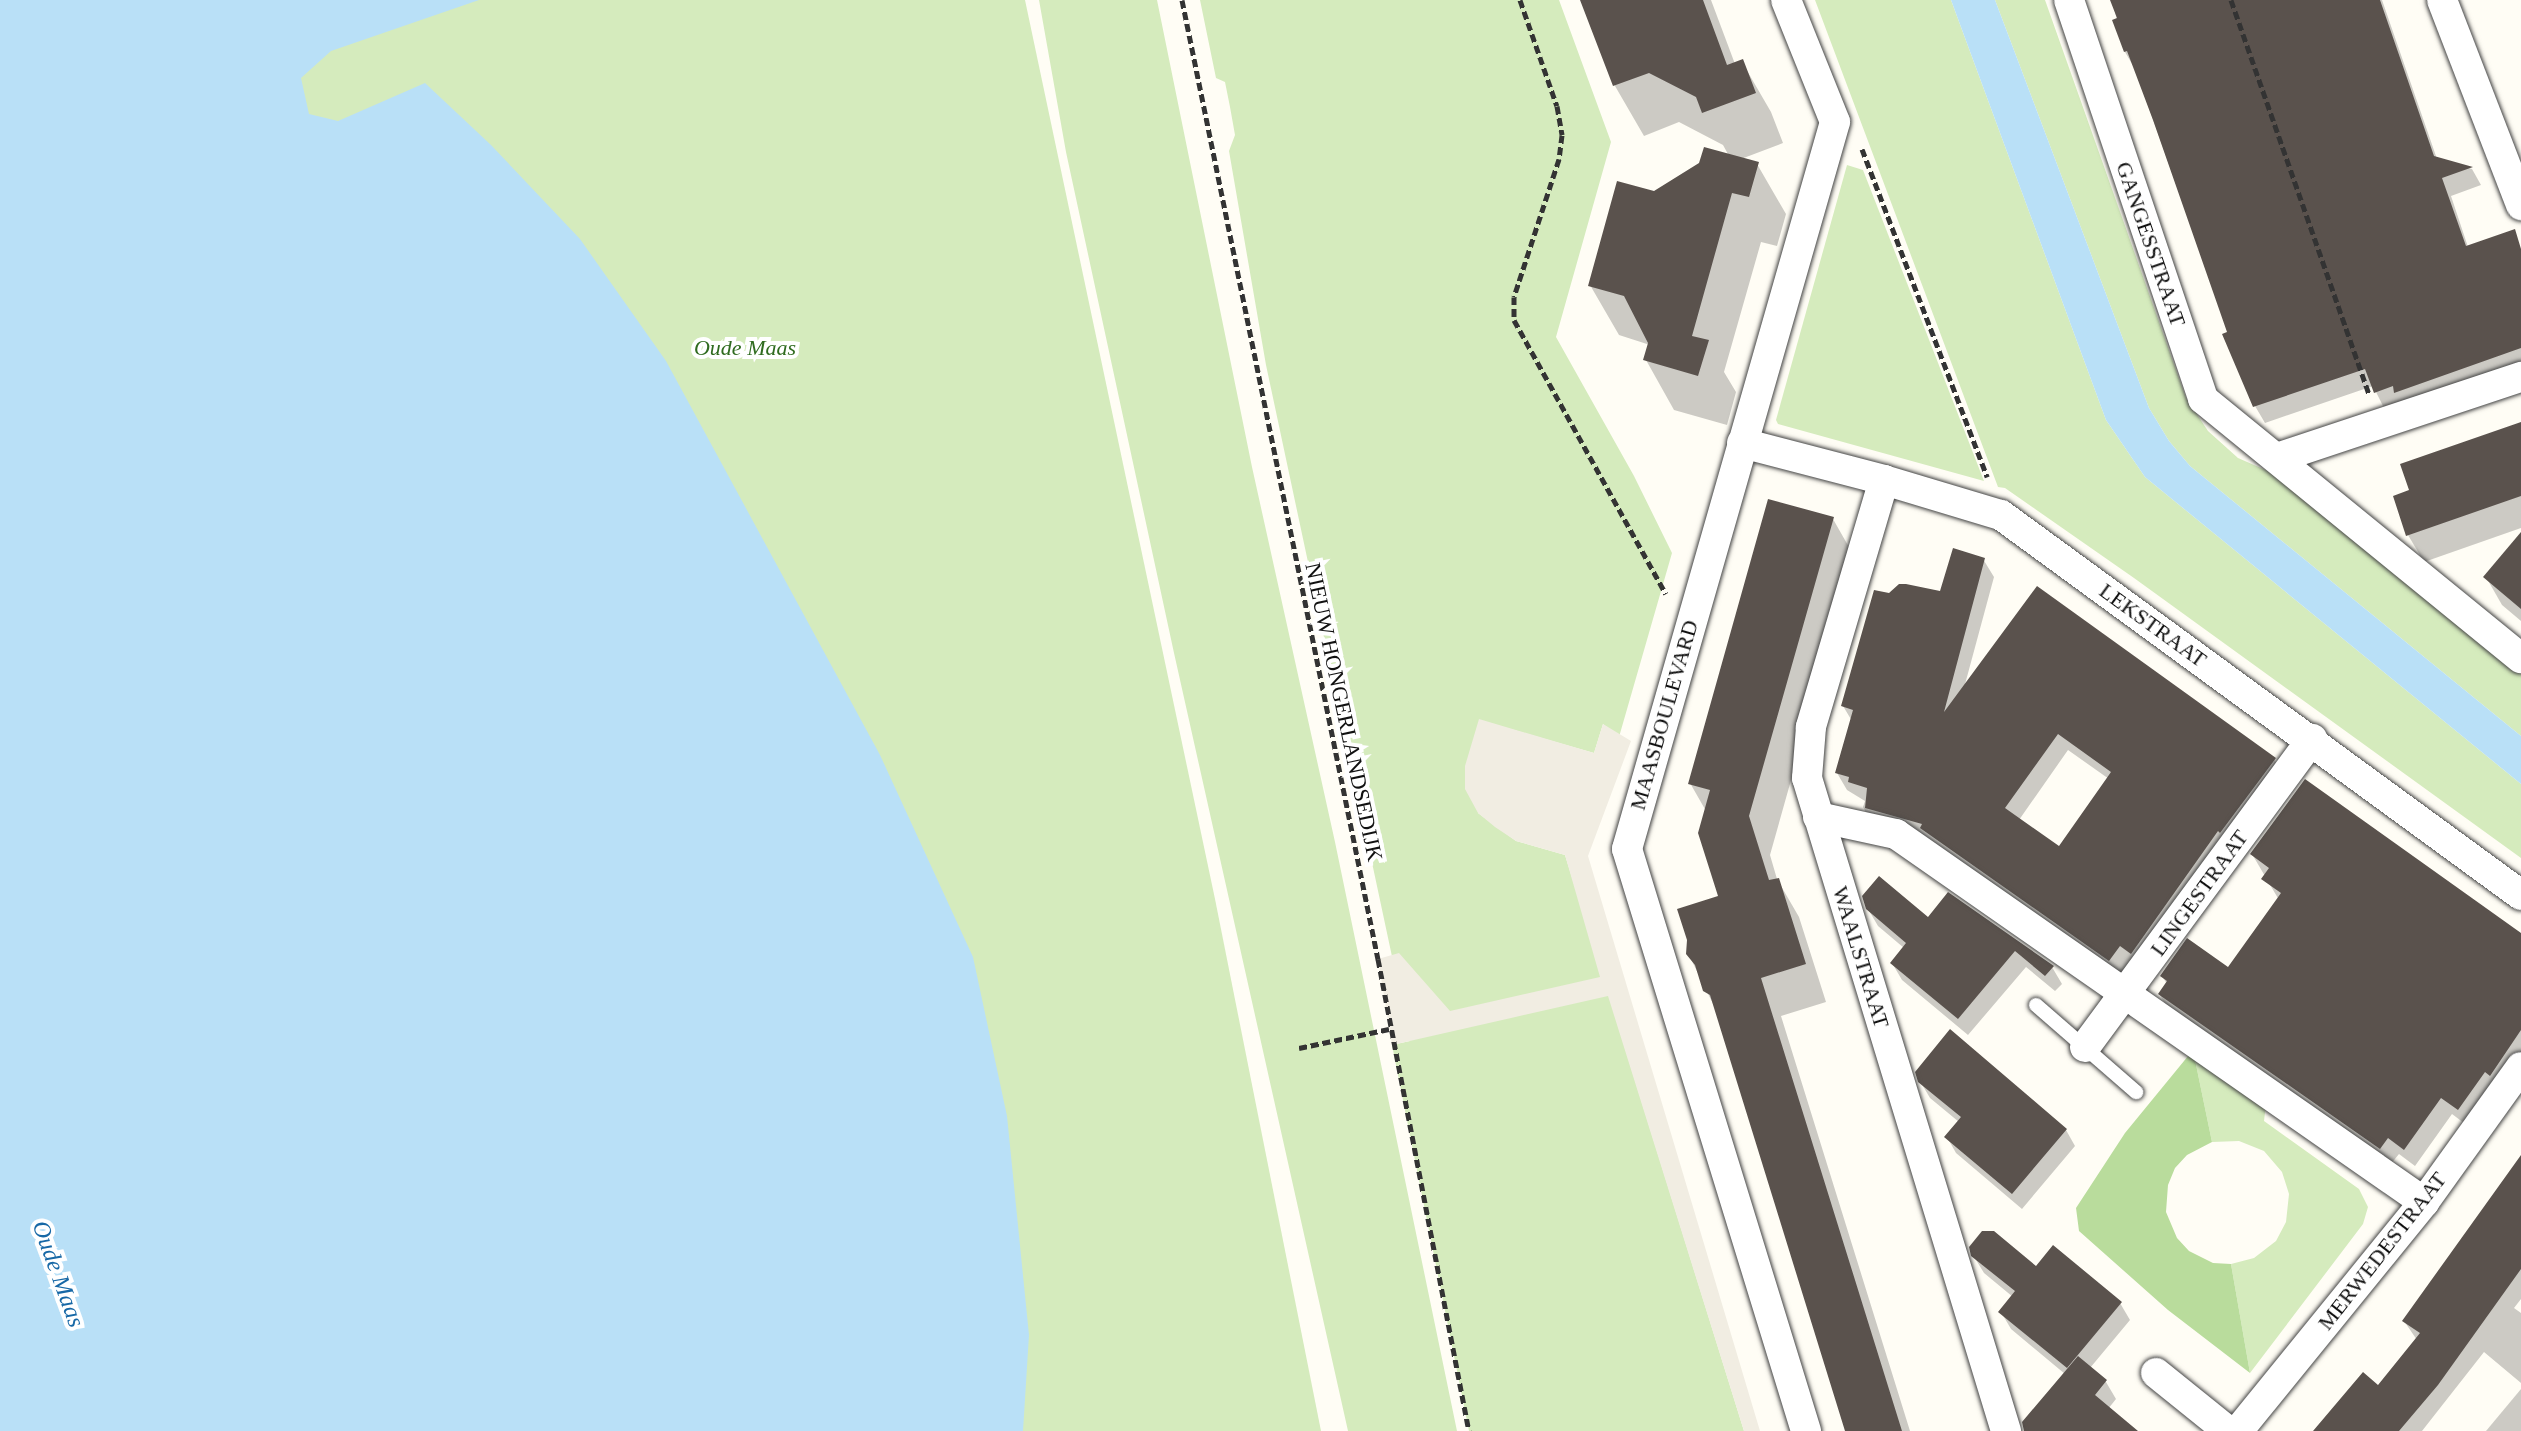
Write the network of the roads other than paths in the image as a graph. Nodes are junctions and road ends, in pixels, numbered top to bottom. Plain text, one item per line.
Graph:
1 (1786, 0) edge
2 (2069, 0) edge
3 (2442, 0) edge
4 (2521, 205) edge
5 (2521, 377) edge
6 (1742, 443) junction
7 (2277, 458) junction
8 (1884, 480) junction
9 (2521, 658) edge
10 (2312, 739) junction
11 (1818, 817) junction
12 (2521, 895) edge
13 (2123, 996) junction
14 (2036, 1005) dead end
15 (2085, 1047) junction
16 (2521, 1067) edge
17 (2136, 1092) dead end
18 (2424, 1202) junction
19 (2156, 1373) dead end
20 (1806, 1431) edge
21 (2006, 1431) edge
22 (2228, 1431) edge
23 (2238, 1431) edge

1 - 6 street, MAASBOULEVARD
2 - 7 street, GANGESSTRAAT
3 - 4 street
5 - 7 street
6 - 8 street, LEKSTRAAT
6 - 20 street, MAASBOULEVARD
7 - 9 street, GANGESSTRAAT
8 - 10 street, LEKSTRAAT
8 - 11 street, WAALSTRAAT
10 - 12 street, LEKSTRAAT
10 - 13 street, LINGESTRAAT
11 - 13 street
11 - 21 street, WAALSTRAAT
13 - 15 street, LINGESTRAAT
13 - 18 street
14 - 15 lane
15 - 17 lane
16 - 18 street, MERWEDESTRAAT
18 - 23 street, MERWEDESTRAAT
19 - 22 street

